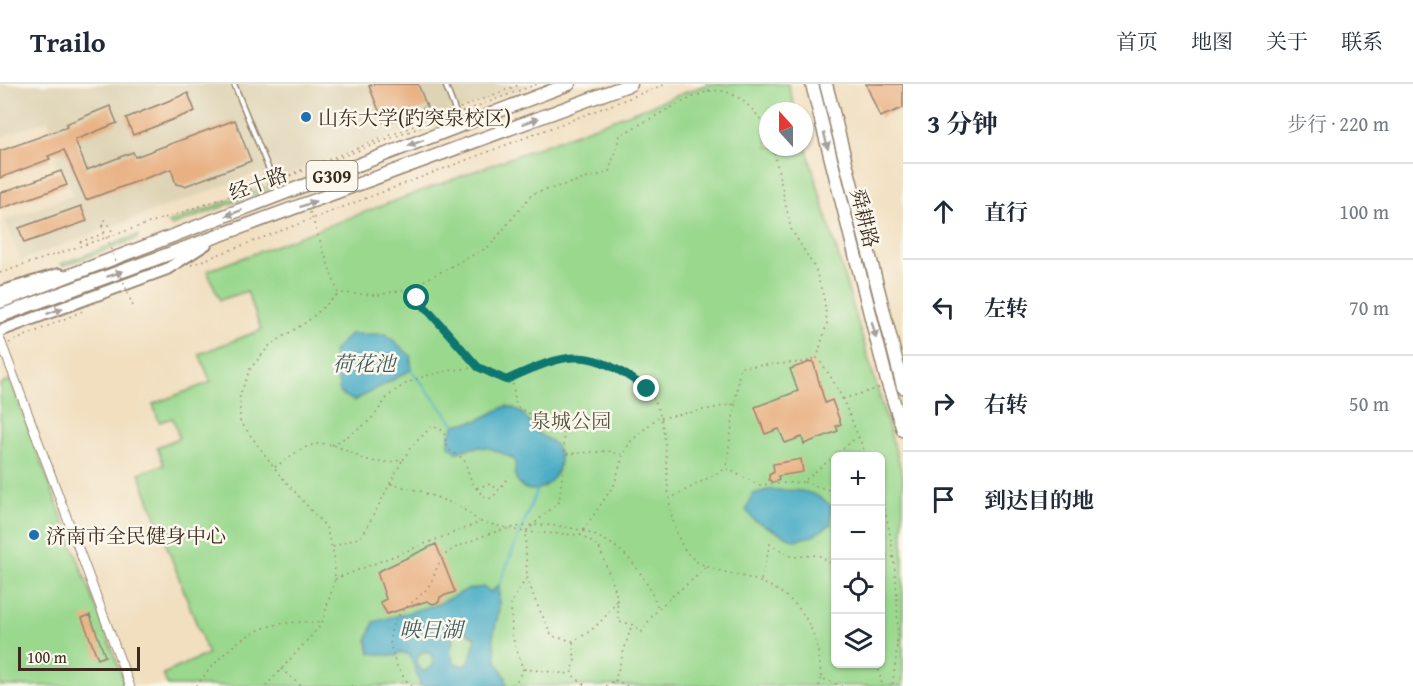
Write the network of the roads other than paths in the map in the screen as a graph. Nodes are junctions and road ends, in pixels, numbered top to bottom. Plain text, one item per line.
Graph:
1 (234, 84) edge
2 (445, 84) edge
3 (569, 84) edge
4 (632, 84) edge
5 (812, 84) edge
6 (826, 84) edge
7 (461, 126) junction
8 (280, 196) junction
9 (214, 239) junction
10 (94, 264) junction
11 (0, 292) edge
12 (0, 302) edge
13 (0, 316) edge
14 (0, 331) edge
15 (1, 343) edge
16 (902, 382) edge
17 (888, 384) junction
18 (903, 430) edge
19 (129, 686) edge

1 - 8 lane
2 - 7 lane
3 - 7 main road, 经十路 / G309
9 -> 4 main road, 经十路 / G309
5 -> 17 main road, 舜耕路
6 - 16 main road, 舜耕路
7 -> 8 main road, 经十路 / G309
8 -> 10 main road, 经十路 / G309
13 -> 9 main road, 经十路 / G309
14 -> 9 main road, 经十路
10 - 11 main road, 经十路
10 - 12 main road, 经十路 / G309
15 - 19 street
16 - 17 main road
17 - 18 main road, 舜耕路

